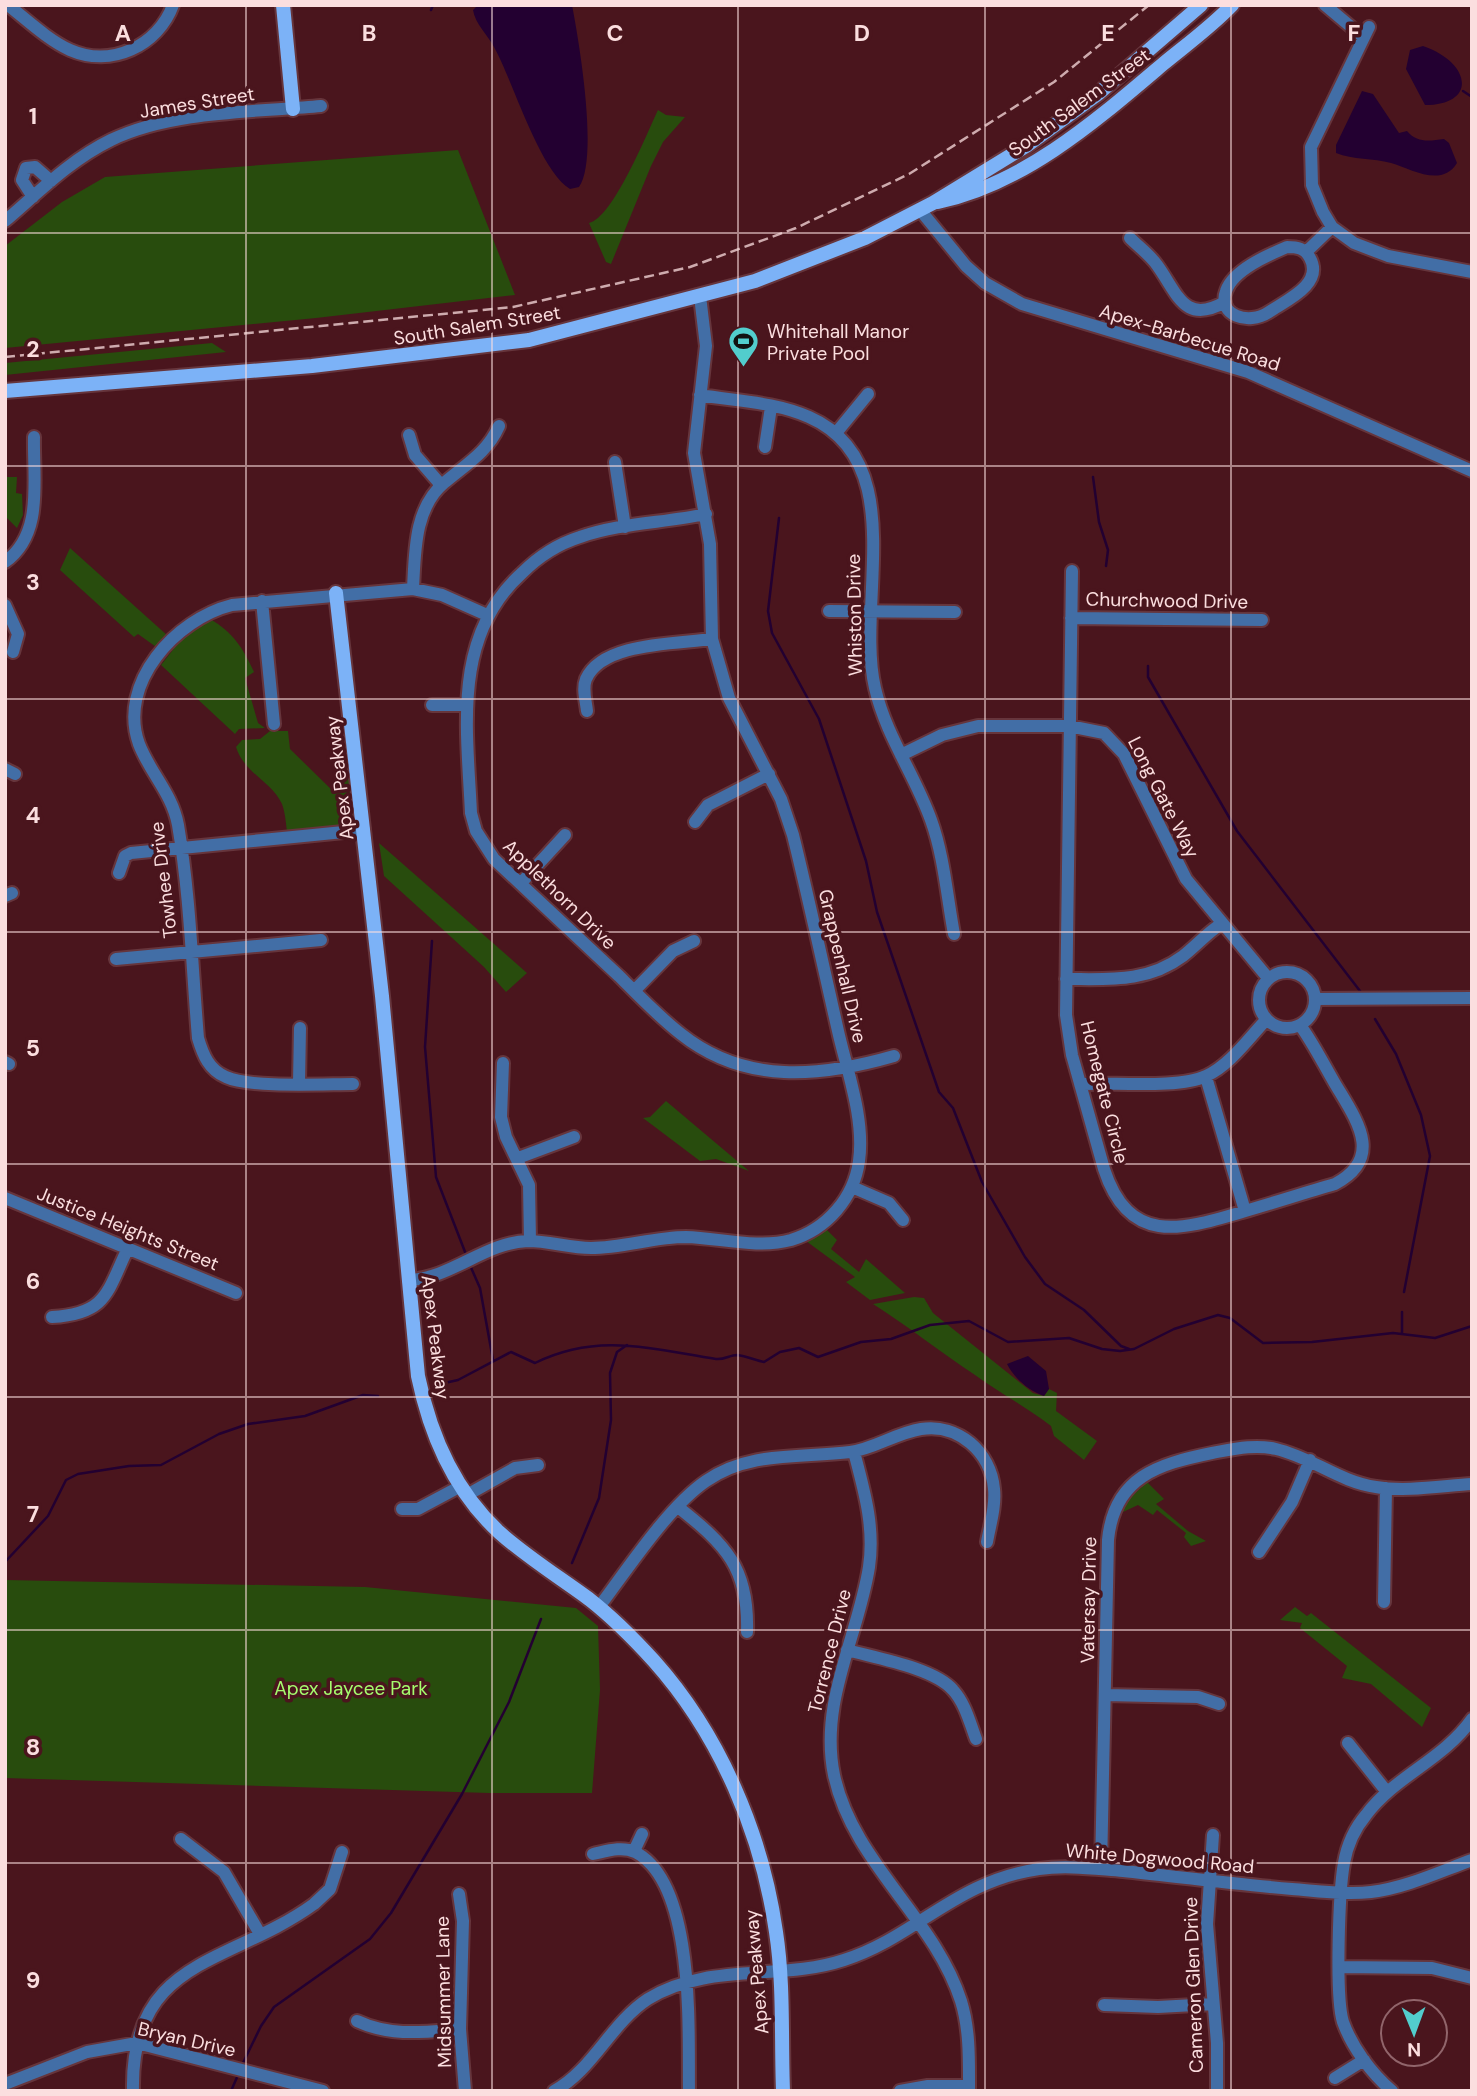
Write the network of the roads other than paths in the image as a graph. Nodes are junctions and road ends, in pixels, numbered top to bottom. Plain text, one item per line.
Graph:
1 (8, 5) edge
2 (173, 5) edge
3 (284, 5) edge
4 (1201, 5) edge
5 (1232, 5) edge
6 (1325, 5) edge
7 (321, 106) dead end
8 (293, 109) junction
9 (51, 181) junction
10 (33, 197) junction
11 (927, 207) junction
12 (5, 221) edge
13 (1332, 227) junction
14 (1130, 238) dead end
15 (1306, 252) junction
16 (1472, 272) edge
17 (700, 296) junction
18 (1225, 302) junction
19 (5, 391) edge
20 (869, 394) dead end
21 (700, 395) junction
22 (771, 407) junction
23 (499, 426) dead end
24 (836, 433) junction
25 (409, 436) dead end
26 (34, 437) dead end
27 (765, 447) dead end
28 (615, 462) dead end
29 (1472, 471) edge
30 (441, 485) junction
31 (706, 514) junction
32 (625, 527) junction
33 (5, 562) edge
34 (1072, 571) dead end
35 (414, 589) junction
36 (336, 593) junction
37 (262, 601) junction
38 (5, 605) edge
39 (829, 611) dead end
40 (871, 612) junction
41 (955, 612) dead end
42 (487, 615) junction
43 (1071, 618) junction
44 (1262, 620) dead end
45 (712, 639) junction
46 (13, 652) dead end
47 (432, 705) dead end
48 (467, 705) junction
49 (587, 711) dead end
50 (274, 724) dead end
51 (1069, 726) junction
52 (901, 755) junction
53 (769, 774) junction
54 (695, 822) dead end
55 (364, 830) junction
56 (565, 835) dead end
57 (181, 848) junction
58 (119, 873) dead end
59 (521, 883) junction
60 (1221, 924) junction
61 (954, 934) dead end
62 (321, 940) dead end
63 (694, 941) dead end
64 (191, 952) junction
65 (116, 959) dead end
66 (1268, 978) junction
67 (1066, 979) junction
68 (634, 991) junction
69 (1472, 998) edge
70 (1315, 999) junction
71 (1266, 1020) junction
72 (1300, 1025) junction
73 (300, 1028) dead end
74 (894, 1056) dead end
75 (503, 1063) dead end
76 (847, 1067) junction
77 (1206, 1077) junction
78 (299, 1083) junction
79 (353, 1084) dead end
80 (1080, 1084) junction
81 (574, 1138) dead end
82 (518, 1158) junction
83 (852, 1187) junction
84 (5, 1198) edge
85 (1245, 1211) junction
86 (903, 1220) dead end
87 (530, 1241) junction
88 (128, 1248) junction
89 (408, 1280) junction
90 (236, 1293) dead end
91 (52, 1317) dead end
92 (853, 1451) junction
93 (1310, 1460) junction
94 (538, 1465) dead end
95 (1472, 1484) edge
96 (1386, 1488) junction
97 (464, 1490) junction
98 (678, 1507) junction
99 (402, 1509) dead end
100 (987, 1542) dead end
101 (1259, 1552) dead end
102 (1384, 1602) dead end
103 (599, 1607) junction
104 (747, 1632) dead end
105 (847, 1650) junction
106 (1105, 1695) junction
107 (1219, 1704) dead end
108 (1472, 1719) edge
109 (976, 1739) dead end
110 (1348, 1743) dead end
111 (1387, 1792) junction
112 (642, 1834) dead end
113 (1213, 1835) dead end
114 (181, 1839) dead end
115 (634, 1851) junction
116 (342, 1852) dead end
117 (593, 1854) dead end
118 (1472, 1860) edge
119 (1101, 1869) junction
120 (1209, 1880) junction
121 (1341, 1893) junction
122 (459, 1894) dead end
123 (916, 1922) junction
124 (260, 1934) junction
125 (1340, 1967) junction
126 (779, 1970) junction
127 (1472, 1978) edge
128 (687, 1982) junction
129 (1213, 2004) junction
130 (1104, 2005) dead end
131 (357, 2021) dead end
132 (460, 2029) junction
133 (137, 2043) junction
134 (1364, 2060) junction
135 (1335, 2078) dead end
136 (5, 2084) edge
137 (279, 2086) edge
138 (969, 2088) edge
139 (561, 2089) edge
140 (133, 2091) edge
141 (323, 2091) edge
142 (465, 2091) edge
143 (689, 2091) edge
144 (783, 2091) edge
145 (900, 2091) edge
146 (1217, 2091) edge
147 (1392, 2091) edge

1 - 2 street
3 - 8 main road
4 - 11 main road, South Salem Street
5 - 11 main road, South Salem Street
6 - 13 street
7 - 8 street, James Street
8 - 9 street, James Street
9 - 10 street, James Street
9 - 10 street
10 - 12 street, James Street
11 - 17 main road, South Salem Street
11 - 29 street, Apex-Barbecue Road
13 - 15 street
13 - 16 street
14 - 18 street
15 - 18 street
15 - 18 street
17 - 19 main road, South Salem Street
17 - 21 street, Grappenhall Drive
20 - 24 street
21 - 22 street, Whiston Drive
21 - 31 street, Grappenhall Drive
22 - 24 street, Whiston Drive
22 - 27 street
23 - 30 street
24 - 40 street, Whiston Drive
25 - 30 street
26 - 33 street
28 - 32 street
30 - 35 street
31 - 32 street, Applethorn Drive
31 - 45 street, Grappenhall Drive
32 - 42 street, Applethorn Drive
34 - 43 street, Homegate Circle
35 - 36 street, Towhee Drive
35 - 42 street, Towhee Drive
36 - 37 street, Towhee Drive
36 - 55 main road, Apex Peakway
37 - 50 street
37 - 57 street, Towhee Drive
38 - 46 street
39 - 40 street
40 - 41 street
40 - 52 street, Whiston Drive
42 - 48 street, Applethorn Drive
43 - 44 street, Churchwood Drive
43 - 51 street, Homegate Circle
45 - 49 street
45 - 53 street, Grappenhall Drive
47 - 48 street
48 - 59 street, Applethorn Drive
51 - 52 street, Long Gate Way
51 - 60 street, Long Gate Way
51 - 67 street, Homegate Circle
52 - 61 street, Whiston Drive
53 - 54 street
53 - 76 street, Grappenhall Drive
55 - 57 street
55 - 89 main road, Apex Peakway
56 - 59 street
57 - 58 street
57 - 64 street, Towhee Drive
59 - 68 street, Applethorn Drive
60 - 66 street, Long Gate Way
60 - 67 street
62 - 64 street
63 - 68 street
64 - 65 street
64 - 78 street, Towhee Drive
66 - 70 street
66 - 71 street
67 - 80 street, Homegate Circle
68 - 76 street, Applethorn Drive
69 - 70 street
70 - 72 street
71 - 72 street
71 - 77 street
72 - 85 street, Homegate Circle
73 - 78 street
74 - 76 street, Applethorn Drive
75 - 82 street
76 - 83 street, Grappenhall Drive
77 - 80 street
77 - 85 street
78 - 79 street, Towhee Drive
80 - 85 street, Homegate Circle
81 - 82 street
82 - 87 street
83 - 86 street
83 - 87 street, Grappenhall Drive
84 - 88 street, Justice Heights Street
87 - 89 street, Grappenhall Drive
88 - 90 street, Justice Heights Street
88 - 91 street
89 - 97 main road, Apex Peakway
92 - 98 street
92 - 100 street
92 - 105 street, Torrence Drive
93 - 96 street, Vatersay Drive
93 - 101 street
93 - 106 street, Vatersay Drive
94 - 97 street
95 - 96 street, Vatersay Drive
96 - 102 street
97 - 99 street
97 - 103 main road, Apex Peakway
98 - 103 street
98 - 104 street
103 - 126 main road, Apex Peakway
105 - 109 street
105 - 123 street, Torrence Drive
106 - 107 street
106 - 119 street, Vatersay Drive
108 - 111 street
110 - 111 street
111 - 121 street
112 - 115 street
113 - 120 street, Cameron Glen Drive
114 - 124 street
115 - 117 street
115 - 128 street
116 - 124 street
118 - 121 street, White Dogwood Road
119 - 120 street, White Dogwood Road
119 - 123 street, White Dogwood Road
120 - 121 street, White Dogwood Road
120 - 129 street, Cameron Glen Drive
121 - 125 street
122 - 132 street, Midsummer Lane
123 - 126 street, White Dogwood Road
123 - 138 street, Torrence Drive
124 - 133 street
125 - 127 street
125 - 134 street
126 - 128 street
126 - 144 main road, Apex Peakway
128 - 139 street
128 - 143 street
129 - 130 street
129 - 146 street, Cameron Glen Drive
131 - 132 street
132 - 142 street, Midsummer Lane
133 - 136 street, Bryan Drive
133 - 137 street, Bryan Drive
133 - 140 street
134 - 135 street
134 - 147 street
137 - 141 street, Bryan Drive
138 - 145 street

